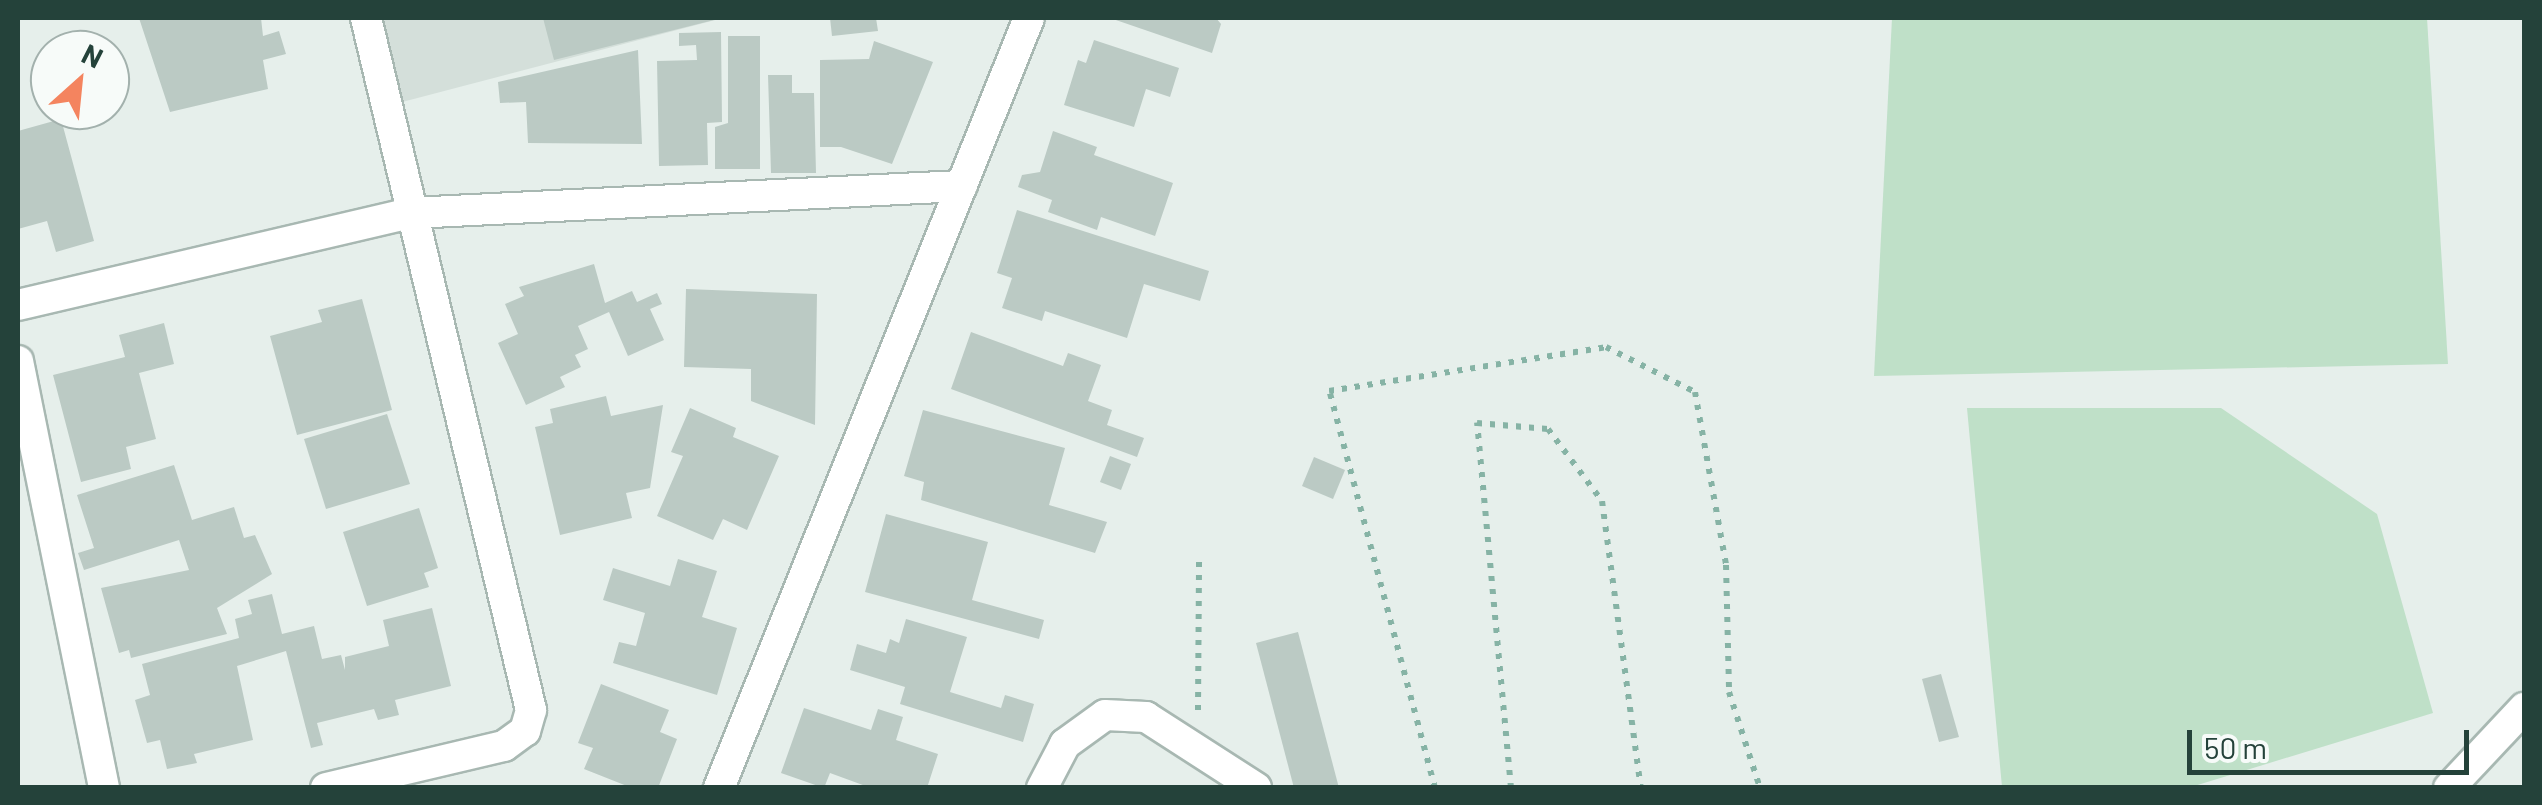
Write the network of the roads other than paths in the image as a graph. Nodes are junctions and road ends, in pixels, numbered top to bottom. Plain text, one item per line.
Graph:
1 (366, 18) edge
2 (1029, 18) edge
3 (961, 186) junction
4 (412, 213) junction
5 (18, 305) edge
6 (18, 361) edge
7 (2524, 708) edge
8 (104, 788) edge
9 (326, 788) edge
10 (719, 788) edge
11 (1042, 788) edge
12 (1256, 788) edge
13 (2449, 788) edge

1 - 4 street
2 - 3 street
3 - 4 street
3 - 10 street
4 - 5 street
4 - 9 street
6 - 8 street
7 - 13 street
11 - 12 street

